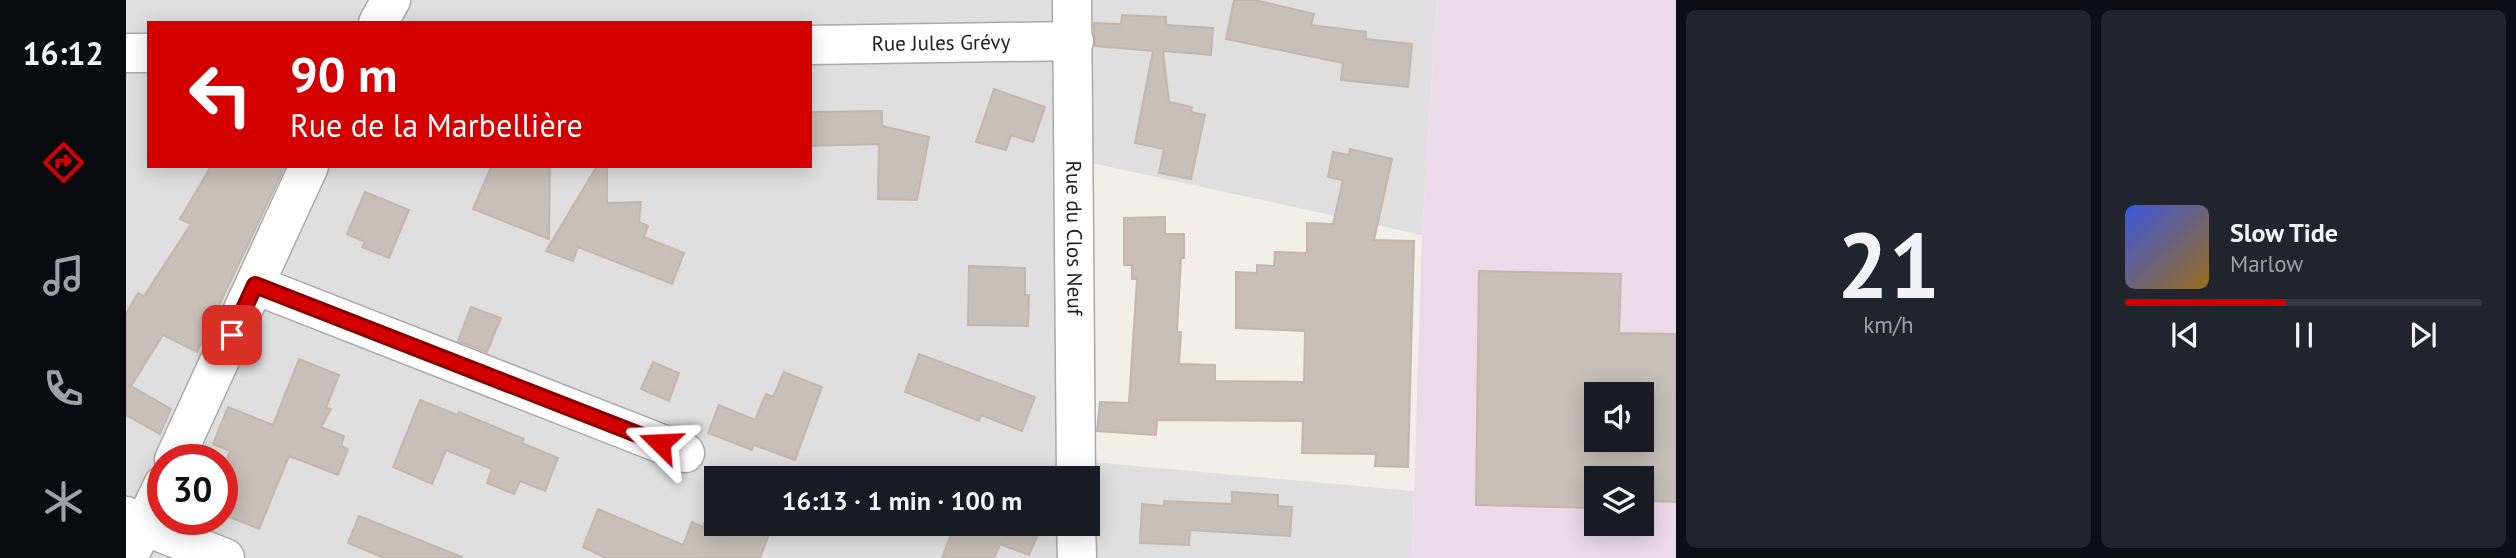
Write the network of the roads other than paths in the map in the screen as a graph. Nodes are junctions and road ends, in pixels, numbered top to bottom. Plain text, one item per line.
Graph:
1 (391, 0) edge
2 (1072, 0) edge
3 (379, 21) edge
4 (1074, 41) junction
5 (812, 46) edge
6 (126, 53) edge
7 (147, 53) edge
8 (308, 168) edge
9 (255, 285) junction
10 (181, 444) edge
11 (685, 453) dead end
12 (1076, 466) edge
13 (147, 511) edge
14 (133, 534) edge
15 (1076, 536) edge
16 (225, 558) edge
17 (1077, 558) edge

1 - 3 street
2 - 4 street, Rue du Clos Neuf
4 - 5 street, Rue Jules Grévy
4 - 12 street, Rue du Clos Neuf
6 - 7 street
8 - 9 street
9 - 10 street
9 - 11 street
13 - 14 street
14 - 16 street
15 - 17 street

